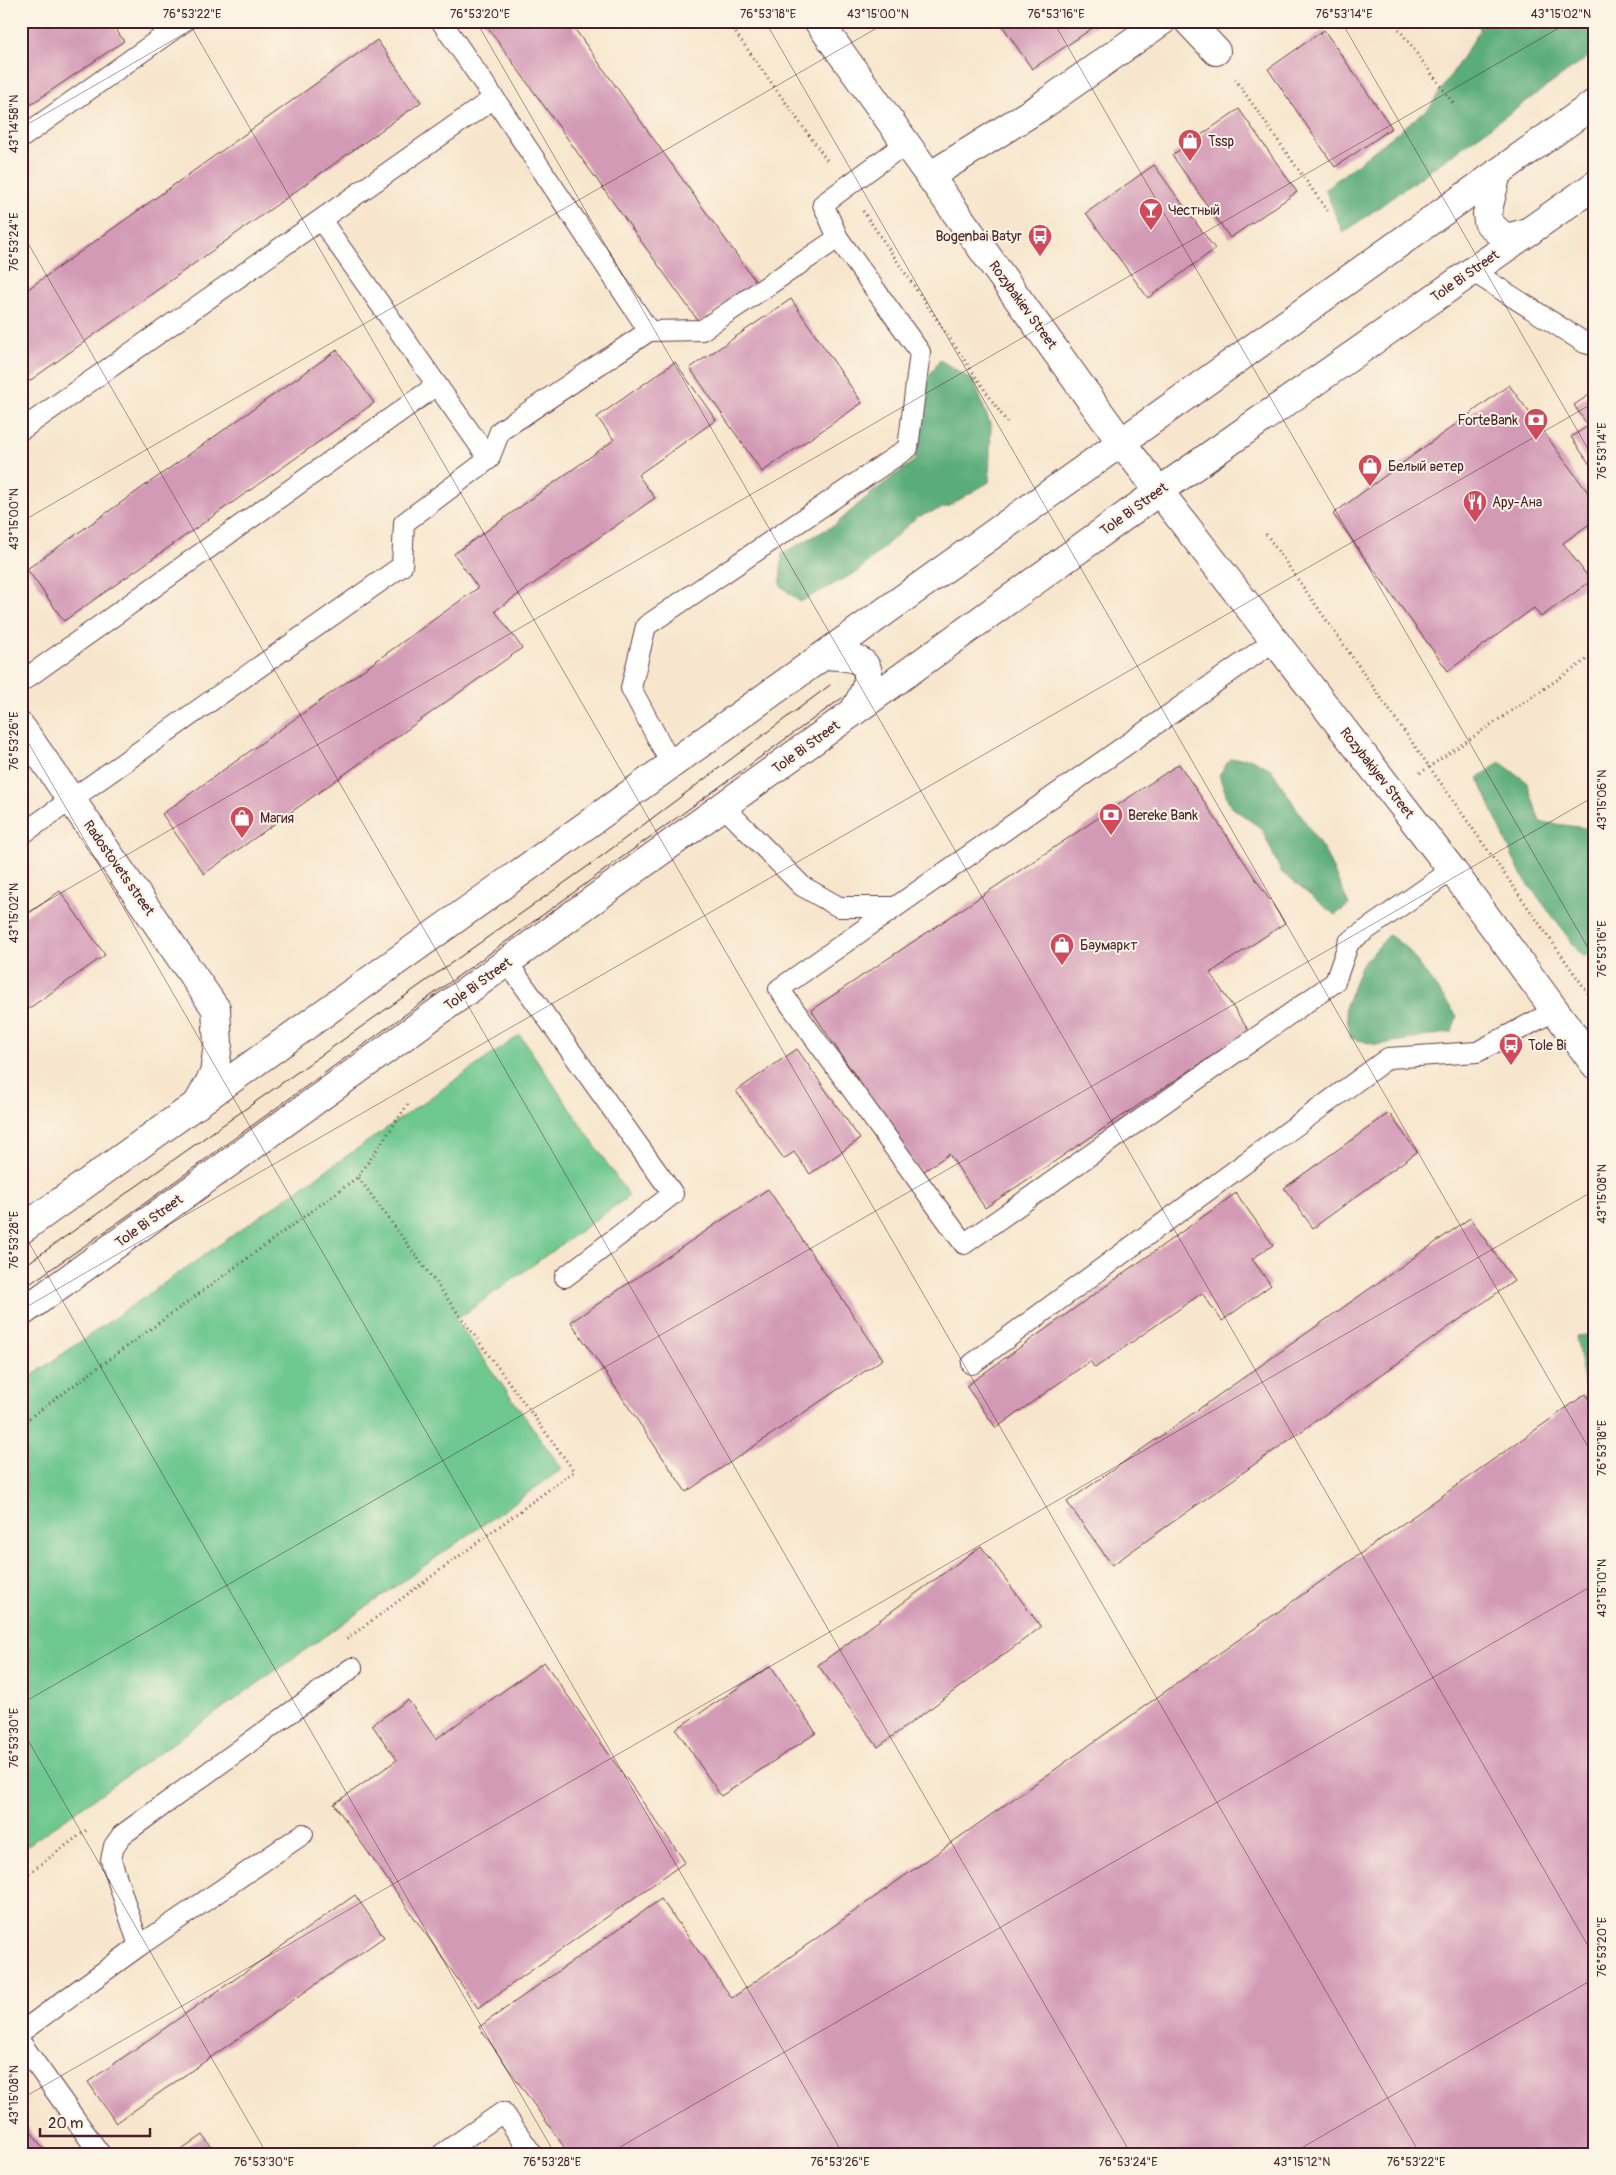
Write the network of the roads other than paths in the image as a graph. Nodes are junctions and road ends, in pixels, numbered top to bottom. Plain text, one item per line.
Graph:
1 (185, 21) edge
2 (440, 21) edge
3 (818, 21) edge
4 (1162, 21) edge
5 (1188, 21) edge
6 (1216, 52) road end
7 (494, 98) junction
8 (1595, 103) edge
9 (21, 138) edge
10 (906, 143) junction
11 (1497, 173) junction
12 (930, 176) junction
13 (1595, 185) edge
14 (321, 220) junction
15 (1530, 231) junction
16 (838, 238) junction
17 (1472, 271) junction
18 (649, 331) junction
19 (1595, 346) edge
20 (437, 385) junction
21 (21, 430) edge
22 (1121, 442) junction
23 (489, 459) junction
24 (1158, 492) junction
25 (1274, 642) junction
26 (824, 655) junction
27 (21, 682) edge
28 (853, 713) junction
29 (21, 727) edge
30 (671, 764) junction
31 (71, 798) junction
32 (723, 806) junction
33 (21, 835) edge
34 (1452, 870) junction
35 (895, 907) junction
36 (507, 962) junction
37 (1556, 1010) junction
38 (1593, 1059) edge
39 (197, 1104) junction
40 (21, 1230) edge
41 (565, 1277) dead end
42 (21, 1313) edge
43 (972, 1364) dead end
44 (352, 1668) dead end
45 (303, 1834) dead end
46 (139, 1946) junction
47 (21, 2032) edge
48 (21, 2043) edge
49 (100, 2154) edge
50 (442, 2154) edge
51 (532, 2154) edge

1 - 9 lane
2 - 7 lane
3 - 10 main road, Rozybakiev Street
4 - 12 main road
5 - 6 main road
7 - 14 lane
7 - 18 lane
8 - 11 main road
10 - 12 main road, Rozybakiev Street
10 - 16 lane
11 - 15 main road
11 - 22 main road
12 - 22 main road, Rozybakiev Street
13 - 15 main road, Tole Bi Street
14 - 20 lane
14 - 21 lane
15 - 17 main road, Tole Bi Street
16 - 18 lane
16 - 30 lane
17 - 19 lane
17 - 24 main road, Tole Bi Street
18 - 23 lane
20 - 23 lane
20 - 27 lane
22 - 24 main road, Rozybakiev Street
22 - 26 main road
23 - 31 lane
24 - 25 main road, Rozybakiyev Street
24 - 28 main road, Tole Bi Street
25 - 34 main road, Rozybakiyev Street
25 - 35 lane
26 - 28 main road
26 - 30 main road
28 - 32 main road, Tole Bi Street
29 - 31 main road, Radostovets street
30 - 39 main road
31 - 33 lane
31 - 39 main road, Radostovets street
32 - 35 lane
32 - 36 main road, Tole Bi Street
34 - 35 lane
34 - 37 main road, Rozybakiyev Street
36 - 41 lane
36 - 42 main road, Tole Bi Street
37 - 38 main road, Rozybakiyev Street
37 - 43 lane
39 - 40 main road
44 - 46 lane
45 - 46 lane
46 - 47 lane
48 - 49 lane
50 - 51 lane

